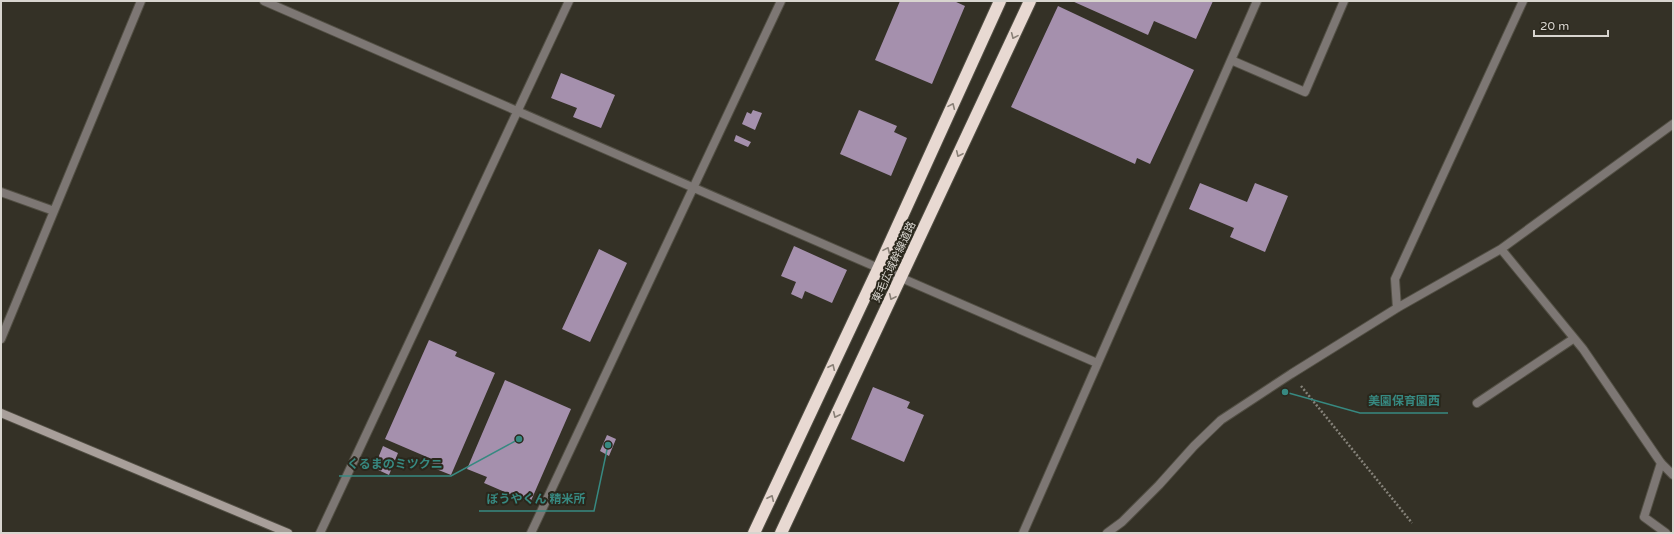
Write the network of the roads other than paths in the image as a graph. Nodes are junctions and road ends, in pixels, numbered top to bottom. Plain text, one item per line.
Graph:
1 (141, 1) edge
2 (264, 1) edge
3 (569, 1) edge
4 (781, 1) edge
5 (1000, 1) edge
6 (1030, 1) edge
7 (1257, 1) edge
8 (1344, 1) edge
9 (1523, 1) edge
10 (1231, 60) junction
11 (517, 112) junction
12 (1672, 128) edge
13 (693, 187) junction
14 (1, 192) edge
15 (54, 211) junction
16 (1502, 249) junction
17 (879, 267) junction
18 (901, 277) junction
19 (1397, 308) junction
20 (1, 339) edge
21 (1573, 339) junction
22 (1097, 363) junction
23 (1477, 403) dead end
24 (1, 413) edge
25 (1661, 463) junction
26 (1673, 475) edge
27 (288, 533) edge
28 (320, 533) edge
29 (531, 533) edge
30 (754, 533) edge
31 (781, 533) edge
32 (1023, 533) edge
33 (1107, 533) edge
34 (1666, 533) edge

1 - 15 street
2 - 11 street
3 - 11 street
4 - 13 street
17 -> 5 highway, 東毛広域幹線道路
6 -> 18 highway, 東毛広域幹線道路
7 - 10 street
8 - 10 street
9 - 19 street
10 - 22 street
11 - 13 street
11 - 28 street
12 - 16 street
13 - 17 street
13 - 29 street
14 - 15 street
15 - 20 street
16 - 19 street
16 - 21 street
17 - 18 street
30 -> 17 highway, 東毛広域幹線道路
18 - 22 street
18 -> 31 highway, 東毛広域幹線道路
19 - 33 street
21 - 23 street
21 - 25 street
22 - 32 street
24 - 27 street
25 - 26 street
25 - 34 street

